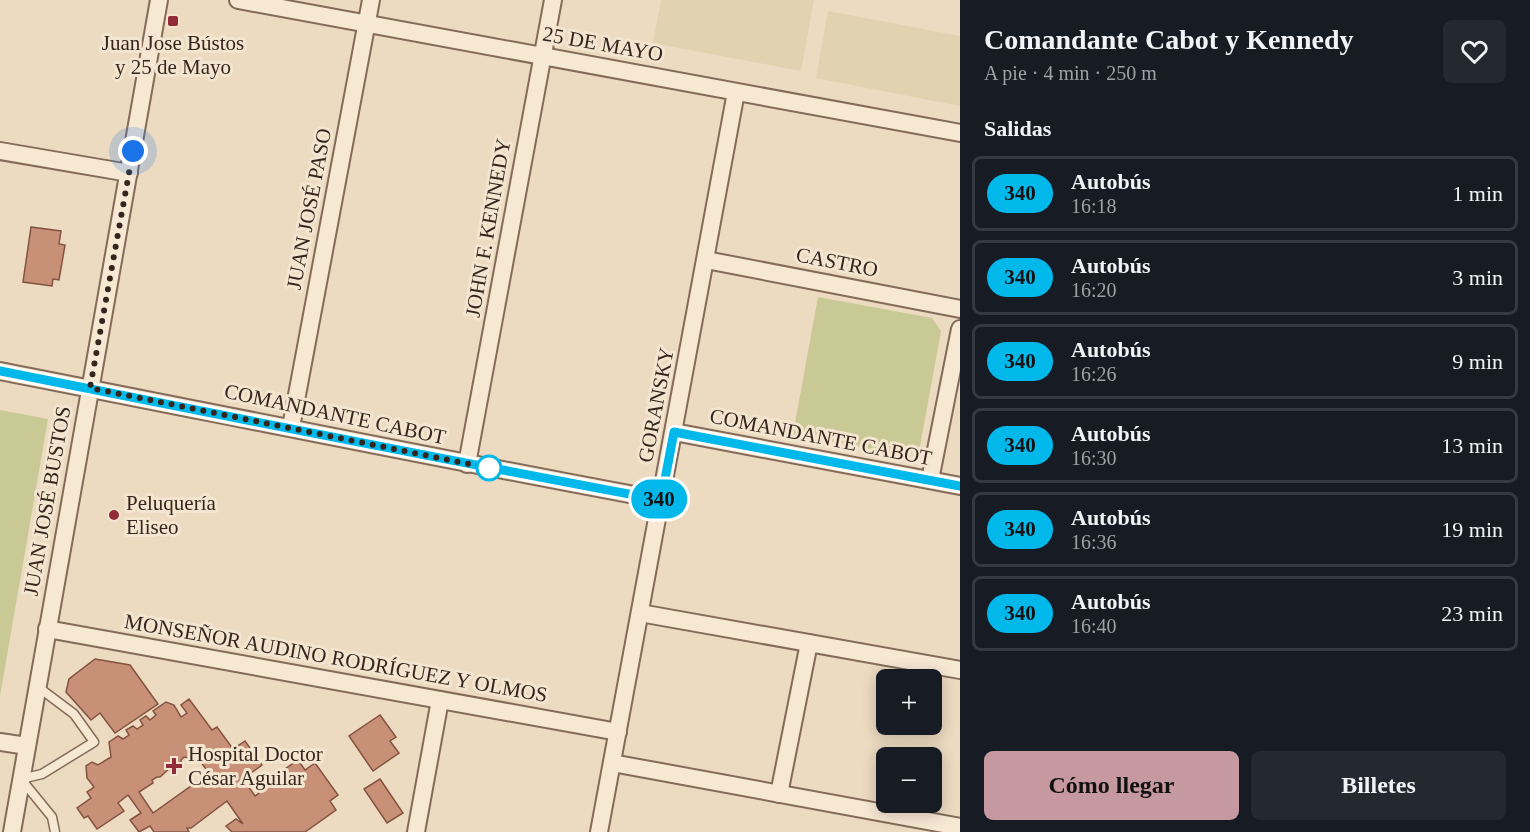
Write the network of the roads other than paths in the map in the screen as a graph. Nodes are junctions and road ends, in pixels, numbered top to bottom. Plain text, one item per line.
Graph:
1 (159, 0) edge
2 (238, 0) edge
3 (371, 0) edge
4 (553, 0) edge
5 (367, 24) junction
6 (542, 56) junction
7 (736, 92) junction
8 (960, 133) edge
9 (0, 151) edge
10 (129, 173) junction
11 (706, 260) junction
12 (960, 309) edge
13 (960, 329) edge
14 (0, 371) edge
15 (90, 388) junction
16 (291, 427) junction
17 (674, 432) junction
18 (467, 464) junction
19 (930, 480) junction
20 (960, 486) edge
21 (661, 500) junction
22 (640, 613) junction
23 (47, 629) junction
24 (809, 643) junction
25 (960, 670) edge
26 (37, 687) junction
27 (440, 700) junction
28 (618, 732) junction
29 (0, 742) edge
30 (27, 746) junction
31 (612, 763) junction
32 (21, 779) junction
33 (779, 794) junction
34 (960, 826) edge
35 (12, 832) edge
36 (55, 832) edge
37 (416, 832) edge
38 (599, 832) edge

1 - 10 street, JUAN JOSÉ BUSTOS
2 - 5 street, 25 DE MAYO
3 - 5 street, JUAN JOSÉ PASO
4 - 6 street, JOHN F. KENNEDY
5 - 6 street, 25 DE MAYO
5 - 16 street, JUAN JOSÉ PASO
6 - 7 street, 25 DE MAYO
6 - 18 street, JOHN F. KENNEDY
7 - 8 street, 25 DE MAYO
7 - 11 street, GORANSKY
9 - 10 street
10 - 15 street, JUAN JOSÉ BUSTOS
11 - 12 street, CASTRO
11 - 17 street, GORANSKY
13 - 19 street
14 - 15 street, COMANDANTE CABOT
15 - 16 street, COMANDANTE CABOT
15 - 23 street, JUAN JOSÉ BUSTOS
16 - 18 street, COMANDANTE CABOT
17 - 19 street, COMANDANTE CABOT
17 - 21 street, GORANSKY
18 - 21 street, COMANDANTE CABOT
19 - 20 street, COMANDANTE CABOT
21 - 22 street, GORANSKY
22 - 24 street
22 - 28 street, GORANSKY
23 - 26 street, JUAN JOSÉ BUSTOS
23 - 27 street, MONSEÑOR AUDINO RODRÍGUEZ Y OLMOS
24 - 25 street
24 - 33 street
26 - 30 street, JUAN JOSÉ BUSTOS
26 - 32 lane
27 - 28 street, MONSEÑOR AUDINO RODRÍGUEZ Y OLMOS
27 - 37 street
28 - 31 street, GORANSKY
29 - 30 street
30 - 32 street, JUAN JOSÉ BUSTOS
31 - 33 street
31 - 38 street, GORANSKY
32 - 35 street, JUAN JOSÉ BUSTOS
32 - 36 lane
33 - 34 street

